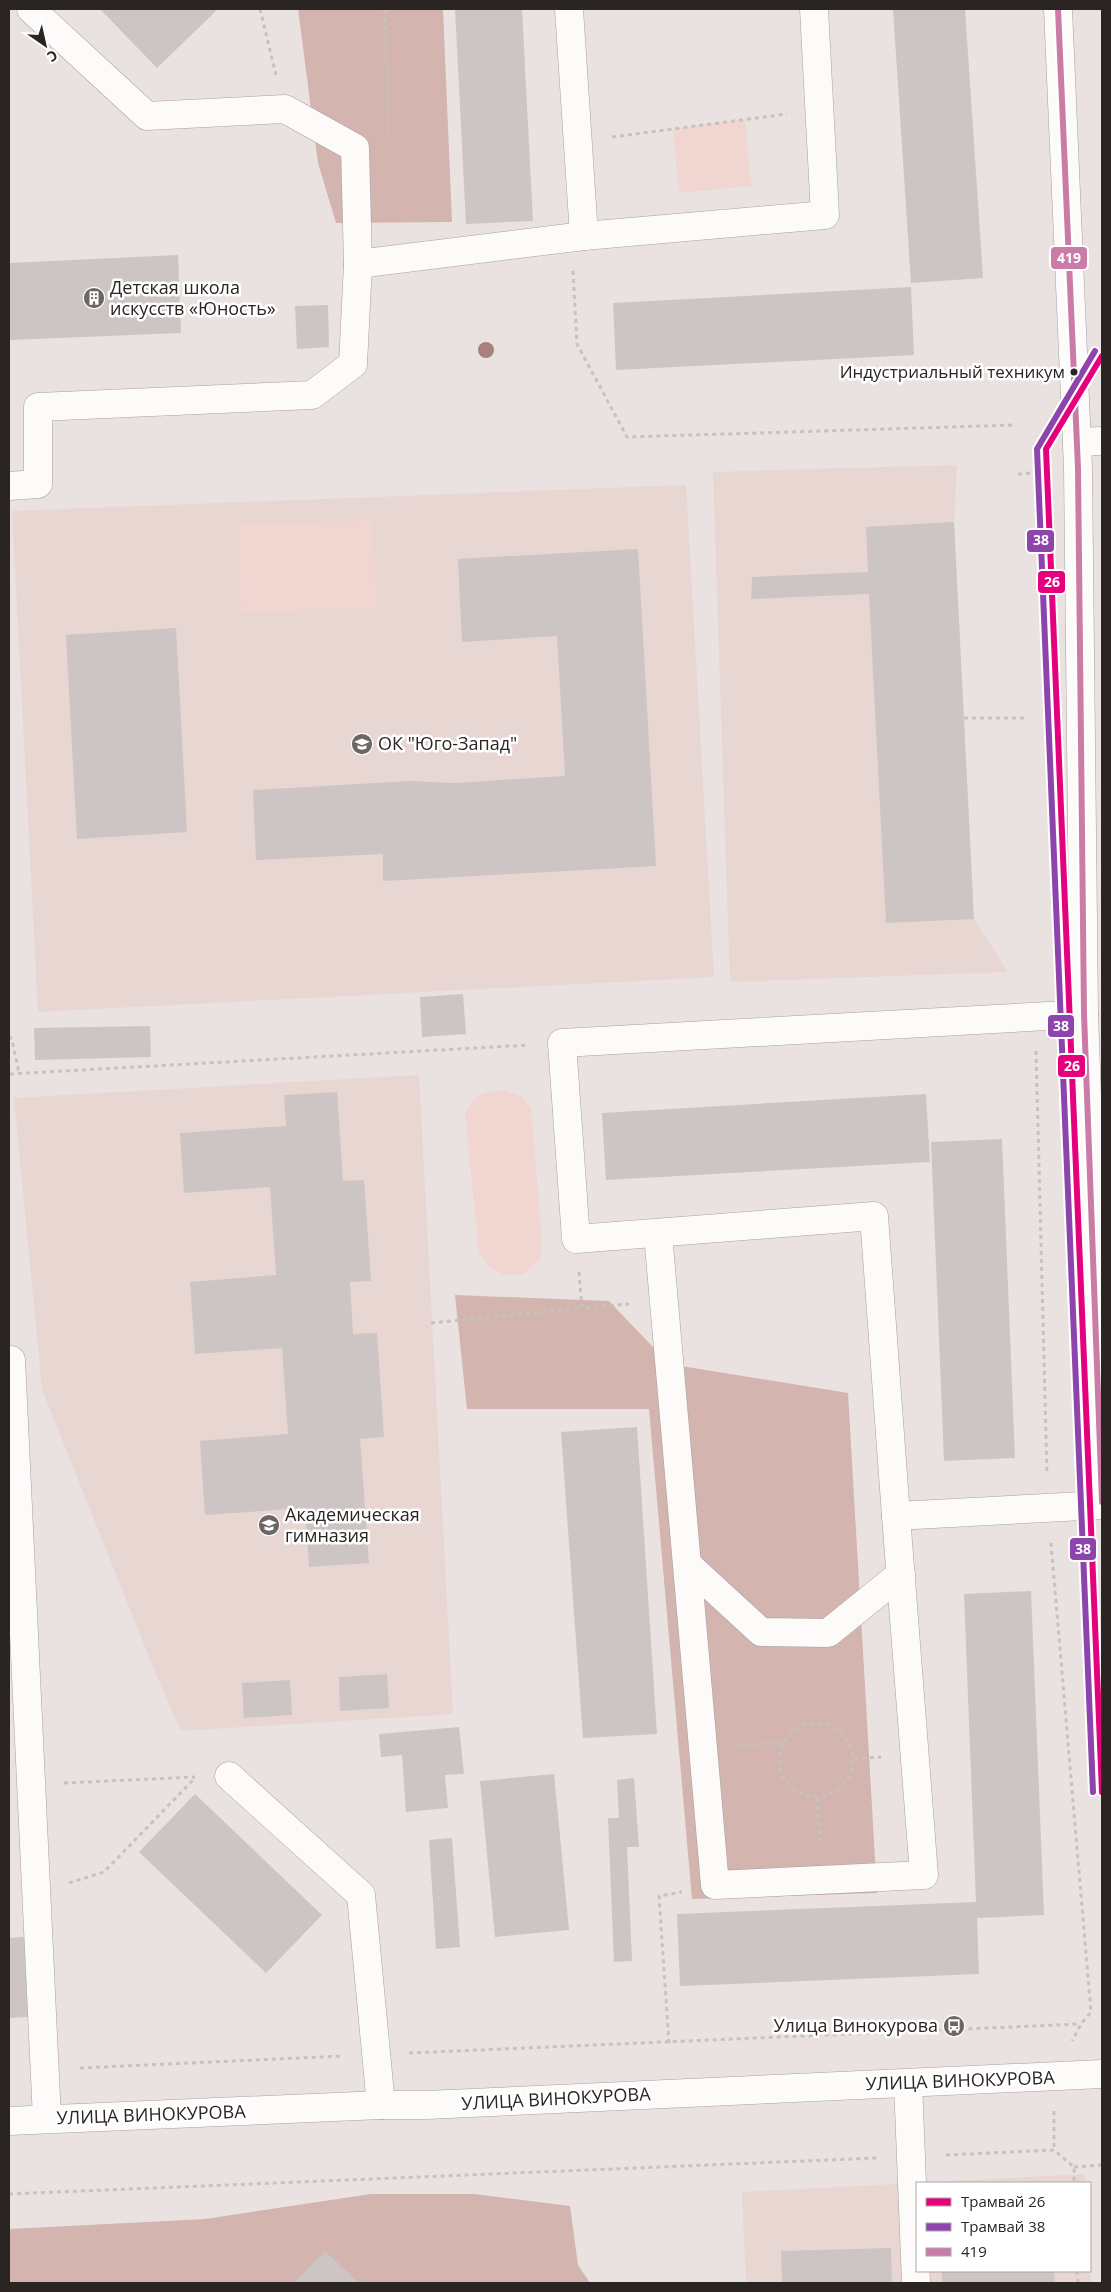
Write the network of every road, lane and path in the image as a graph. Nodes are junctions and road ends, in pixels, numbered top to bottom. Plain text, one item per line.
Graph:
1 (31, 9) edge
2 (260, 9) edge
3 (385, 9) edge
4 (569, 9) edge
5 (814, 9) edge
6 (1058, 9) edge
7 (285, 110) junction
8 (820, 110) junction
9 (389, 142) dead end
10 (578, 142) junction
11 (584, 236) junction
12 (546, 241) junction
13 (358, 264) junction
14 (1016, 424) dead end
15 (1090, 441) edge
16 (9, 486) edge
17 (964, 718) dead end
18 (1026, 718) dead end
19 (1084, 1014) junction
20 (9, 1036) edge
21 (562, 1043) junction
22 (19, 1073) junction
23 (10, 1074) dead end
24 (658, 1234) junction
25 (576, 1239) junction
26 (664, 1300) junction
27 (582, 1308) junction
28 (432, 1323) dead end
29 (10, 1360) dead end
30 (1102, 1504) edge
31 (896, 1516) junction
32 (687, 1564) junction
33 (901, 1574) junction
34 (783, 1743) junction
35 (703, 1747) junction
36 (228, 1776) joint
37 (196, 1777) junction
38 (61, 1784) dead end
39 (817, 1798) junction
40 (823, 1880) junction
41 (28, 1894) junction
42 (659, 1896) dead end
43 (1081, 2024) dead end
44 (669, 2043) junction
45 (376, 2054) junction
46 (45, 2070) junction
47 (1102, 2074) edge
48 (908, 2083) junction
49 (381, 2105) junction
50 (47, 2120) junction
51 (9, 2121) edge
52 (911, 2157) junction
53 (1102, 2165) edge
54 (1074, 2167) junction
55 (1074, 2182) edge
56 (9, 2194) edge
57 (916, 2283) edge

1 - 7 main road
2 - 7 path
3 - 9 path
4 - 10 main road
5 - 8 main road
6 - 15 main road
7 - 13 main road
8 - 10 path
8 - 11 main road
10 - 11 main road
11 - 12 main road
12 - 13 main road
12 - 14 path
13 - 16 main road
15 - 19 main road
17 - 18 path
19 - 21 main road
19 - 30 main road
20 - 22 path
21 - 22 path
21 - 25 main road
22 - 23 path
24 - 25 main road
24 - 26 main road
24 - 31 main road
25 - 27 path
26 - 27 path
26 - 32 main road
27 - 28 path
29 - 41 main road
30 - 31 main road
31 - 33 main road
32 - 33 main road
32 - 35 main road
33 - 40 main road
34 - 35 path
34 - 39 path
34 - 39 path
35 - 40 main road
36 - 37 path
36 - 45 main road
37 - 38 path
37 - 41 path
39 - 40 path
41 - 46 main road
42 - 44 path
43 - 44 path
44 - 45 path
45 - 46 path
45 - 49 main road
46 - 50 main road
47 - 48 main road, УЛИЦА ВИНОКУРОВА
48 - 49 main road, УЛИЦА ВИНОКУРОВА
48 - 52 main road
49 - 50 main road, УЛИЦА ВИНОКУРОВА
50 - 51 main road, УЛИЦА ВИНОКУРОВА
52 - 54 path
52 - 56 path
52 - 57 main road
53 - 54 path
54 - 55 path

